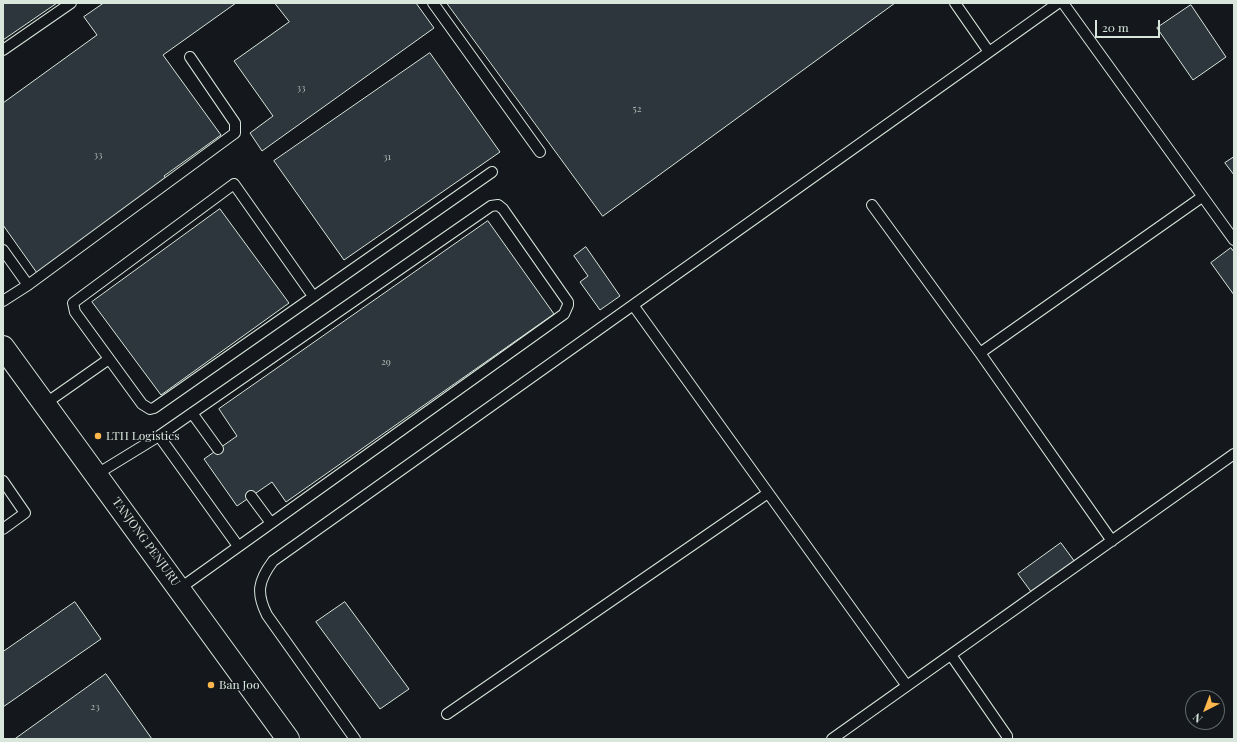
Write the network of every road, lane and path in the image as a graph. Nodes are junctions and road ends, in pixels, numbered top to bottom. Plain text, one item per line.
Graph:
1 (71, 3) edge
2 (433, 3) edge
3 (955, 3) edge
4 (1058, 3) edge
5 (1063, 3) edge
6 (3, 50) edge
7 (989, 52) junction
8 (190, 57) dead end
9 (540, 152) dead end
10 (492, 172) dead end
11 (1202, 197) junction
12 (872, 205) dead end
13 (1234, 240) edge
14 (3, 250) edge
15 (28, 285) junction
16 (313, 296) junction
17 (3, 301) edge
18 (633, 305) junction
19 (4, 349) edge
20 (980, 353) junction
21 (109, 359) junction
22 (46, 403) junction
23 (192, 413) junction
24 (159, 436) junction
25 (218, 449) dead end
26 (1234, 454) edge
27 (96, 474) junction
28 (3, 481) edge
29 (768, 493) junction
30 (251, 496) dead end
31 (271, 523) junction
32 (3, 529) edge
33 (1112, 541) junction
34 (238, 546) junction
35 (179, 589) junction
36 (951, 655) junction
37 (907, 686) junction
38 (447, 714) dead end
39 (288, 739) edge
40 (355, 739) edge
41 (832, 739) edge
42 (1007, 739) edge

1 - 6 lane
2 - 9 lane
3 - 7 lane
4 - 7 lane
5 - 11 lane
7 - 18 lane
8 - 15 lane
10 - 16 lane
11 - 13 lane
11 - 20 lane
12 - 20 lane
14 - 15 lane
15 - 17 lane
16 - 21 lane
16 - 21 lane
18 - 29 lane
18 - 40 lane
19 - 22 main road, TANJONG PENJURU
20 - 33 lane
21 - 22 lane
22 - 27 main road, TANJONG PENJURU
23 - 24 lane
23 - 25 lane
23 - 31 lane
24 - 27 lane
24 - 34 lane
26 - 33 lane
27 - 35 main road, TANJONG PENJURU
28 - 32 lane
29 - 37 lane
29 - 38 lane
30 - 31 lane
31 - 34 lane
33 - 36 lane
34 - 35 lane
35 - 39 main road, TANJONG PENJURU
36 - 37 lane
36 - 42 lane
37 - 41 lane

